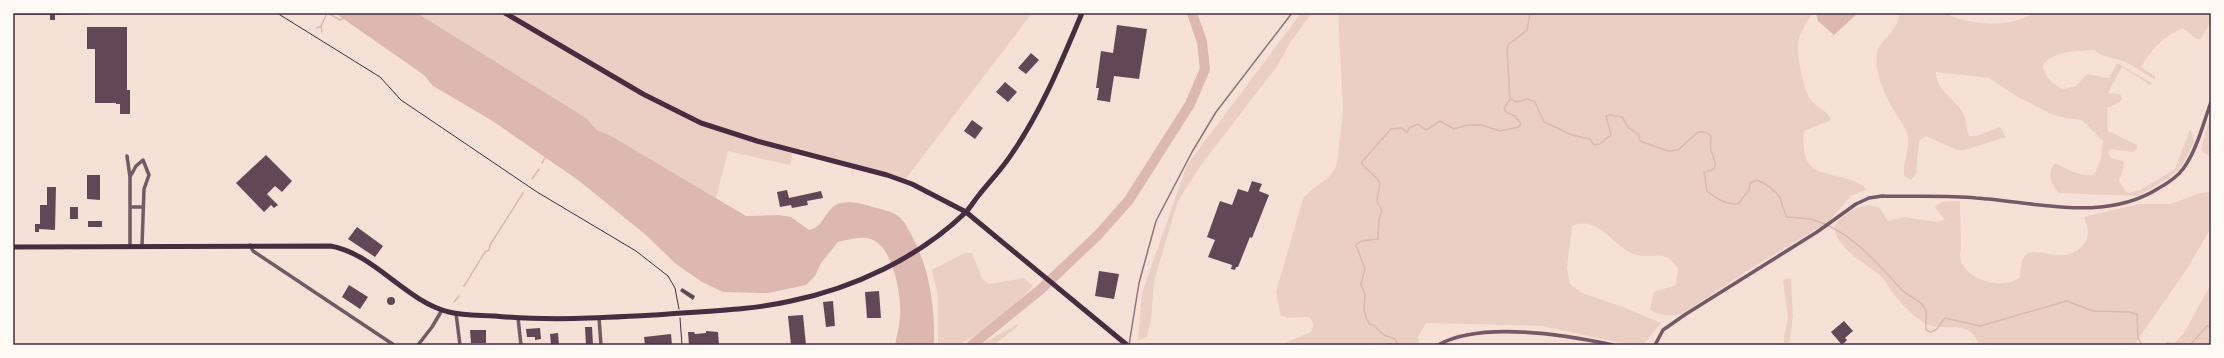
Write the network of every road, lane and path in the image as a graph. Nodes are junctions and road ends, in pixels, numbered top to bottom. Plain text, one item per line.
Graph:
1 (277, 13) edge
2 (504, 13) edge
3 (1082, 13) edge
4 (2211, 102) edge
5 (127, 156) dead end
6 (130, 177) junction
7 (130, 207) junction
8 (143, 207) junction
9 (966, 212) junction
10 (130, 246) junction
11 (142, 246) junction
12 (250, 246) junction
13 (13, 247) edge
14 (679, 308) dead end
15 (442, 310) junction
16 (456, 313) junction
17 (680, 317) dead end
18 (518, 318) junction
19 (599, 318) junction
20 (394, 345) edge
21 (418, 345) edge
22 (460, 345) edge
23 (521, 345) edge
24 (601, 345) edge
25 (682, 345) edge
26 (1127, 345) edge
27 (1438, 345) edge
28 (1613, 345) edge
29 (1655, 345) edge

1 - 14 path
2 - 9 main road
3 - 9 main road
4 - 29 street
5 - 6 street
6 - 7 street
6 - 8 street
7 - 8 street
7 - 10 street
8 - 11 street
9 - 19 main road
9 - 26 main road
10 - 11 main road
10 - 13 main road
11 - 12 main road
12 - 15 main road
12 - 20 street
15 - 16 main road
15 - 21 street
16 - 18 main road
16 - 22 street
17 - 25 path
18 - 19 main road
18 - 23 street
19 - 24 street
27 - 28 street

